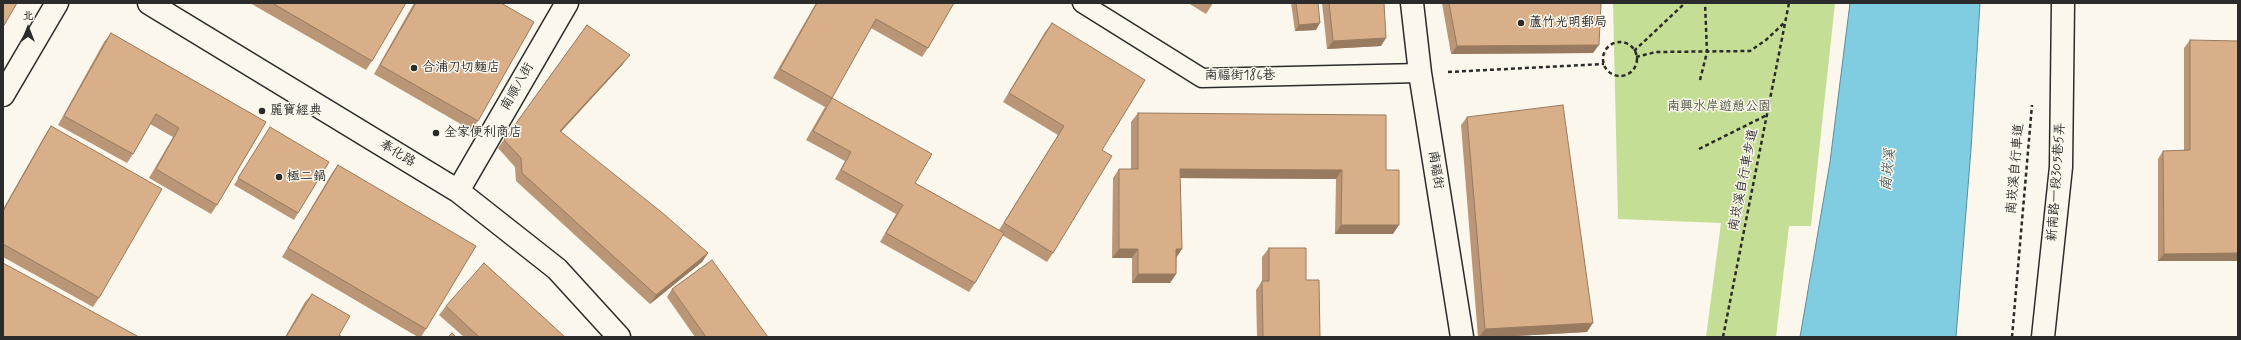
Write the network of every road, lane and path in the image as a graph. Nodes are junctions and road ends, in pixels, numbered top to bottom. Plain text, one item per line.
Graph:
1 (57, 3) edge
2 (149, 3) edge
3 (567, 3) edge
4 (1082, 3) edge
5 (1412, 3) edge
6 (1685, 3) edge
7 (1706, 3) edge
8 (1789, 3) edge
9 (2063, 3) edge
10 (1785, 22) junction
11 (1634, 51) junction
12 (1707, 52) junction
13 (1636, 57) junction
14 (1604, 64) junction
15 (1420, 73) junction
16 (1700, 80) dead end
17 (3, 94) edge
18 (2032, 102) dead end
19 (1767, 115) junction
20 (1699, 149) dead end
21 (458, 191) junction
22 (619, 337) edge
23 (1462, 337) edge
24 (1723, 337) edge
25 (2012, 337) edge
26 (2043, 337) edge

1 - 17 street
2 - 21 street, 奉化路
3 - 21 street, 南順八街
4 - 15 lane, 南福街186巷
5 - 15 street, 南福街
6 - 11 path
7 - 12 path
8 - 10 path, 南崁溪自行車步道
9 - 26 street, 新南路一段305巷5弄
10 - 12 path
10 - 19 path, 南崁溪自行車步道
11 - 13 path
11 - 14 path
12 - 13 path
12 - 16 path
13 - 14 path
14 - 15 path
15 - 23 street, 南福街
18 - 25 path, 南崁溪自行車道
19 - 20 path
19 - 24 path, 南崁溪自行車步道
21 - 22 street, 奉化路

